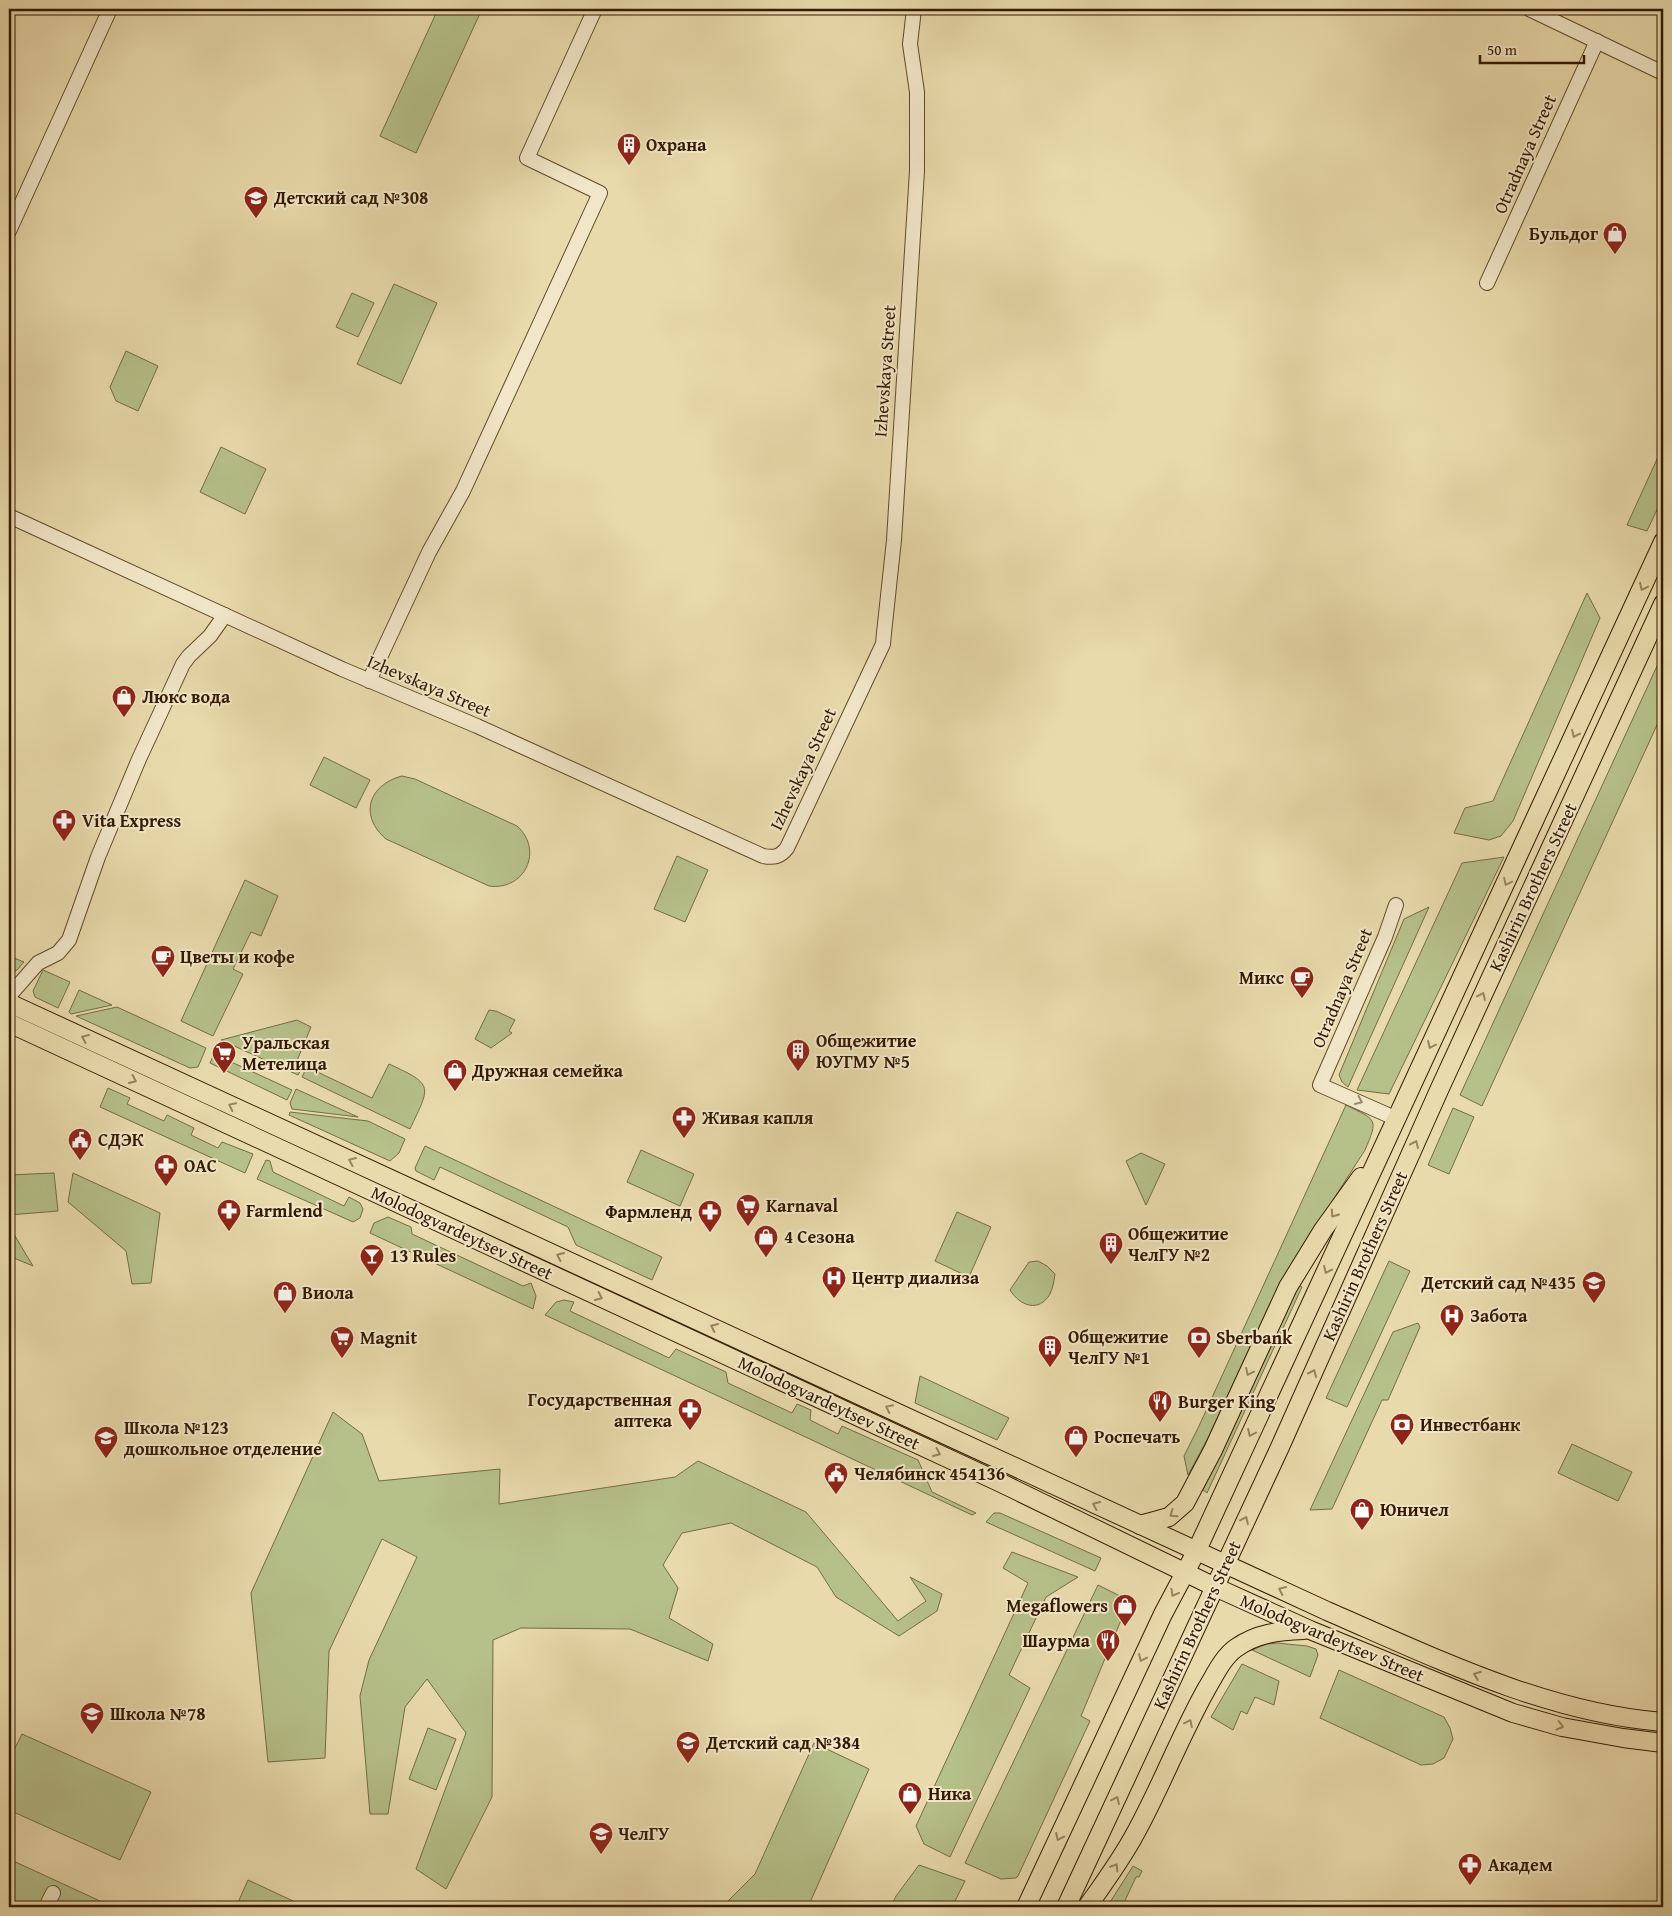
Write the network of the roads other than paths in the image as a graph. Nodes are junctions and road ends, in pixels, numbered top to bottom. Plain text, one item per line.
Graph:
1 (110, 9) edge
2 (595, 9) edge
3 (914, 9) edge
4 (1529, 9) edge
5 (1597, 41) junction
6 (1663, 73) edge
7 (9, 231) edge
8 (1487, 283) dead end
9 (9, 516) edge
10 (1663, 542) edge
11 (1663, 604) edge
12 (225, 616) junction
13 (369, 681) junction
14 (1396, 905) dead end
15 (9, 996) edge
16 (9, 1003) edge
17 (9, 1023) edge
18 (1397, 1119) junction
19 (1384, 1146) junction
20 (1140, 1525) junction
21 (1197, 1550) junction
22 (1225, 1565) junction
23 (1186, 1572) junction
24 (1215, 1587) junction
25 (1310, 1630) junction
26 (1522, 1692) junction
27 (1513, 1713) junction
28 (1663, 1722) edge
29 (1663, 1744) edge
30 (53, 1893) dead end
31 (46, 1907) edge
32 (1026, 1907) edge
33 (1066, 1907) edge
34 (1087, 1907) edge

1 - 7 street
2 - 13 street
3 - 13 street, Izhevskaya Street
4 - 5 street
5 - 6 street
5 - 8 street, Otradnaya Street
9 - 12 street, Izhevskaya Street
10 -> 18 main road, Kashirin Brothers Street
22 -> 11 main road, Kashirin Brothers Street
12 - 13 street, Izhevskaya Street
12 - 15 street
14 -> 18 street, Otradnaya Street
20 -> 16 main road, Molodogvardeytsev Street
17 -> 23 main road, Molodogvardeytsev Street
18 - 19 main road, Kashirin Brothers Street
19 -> 20 main road
19 -> 21 main road, Kashirin Brothers Street
20 - 21 main road, Molodogvardeytsev Street
21 - 22 main road, Molodogvardeytsev Street
21 - 23 main road, Kashirin Brothers Street
22 - 24 main road, Kashirin Brothers Street
26 -> 22 main road, Molodogvardeytsev Street
23 - 24 main road, Molodogvardeytsev Street
23 -> 32 main road, Kashirin Brothers Street
24 - 25 main road, Molodogvardeytsev Street
33 -> 24 main road, Kashirin Brothers Street
25 - 27 main road, Molodogvardeytsev Street
34 -> 25 main road
26 - 27 main road
26 - 28 main road, Molodogvardeytsev Street
27 -> 29 main road, Molodogvardeytsev Street
30 - 31 street

